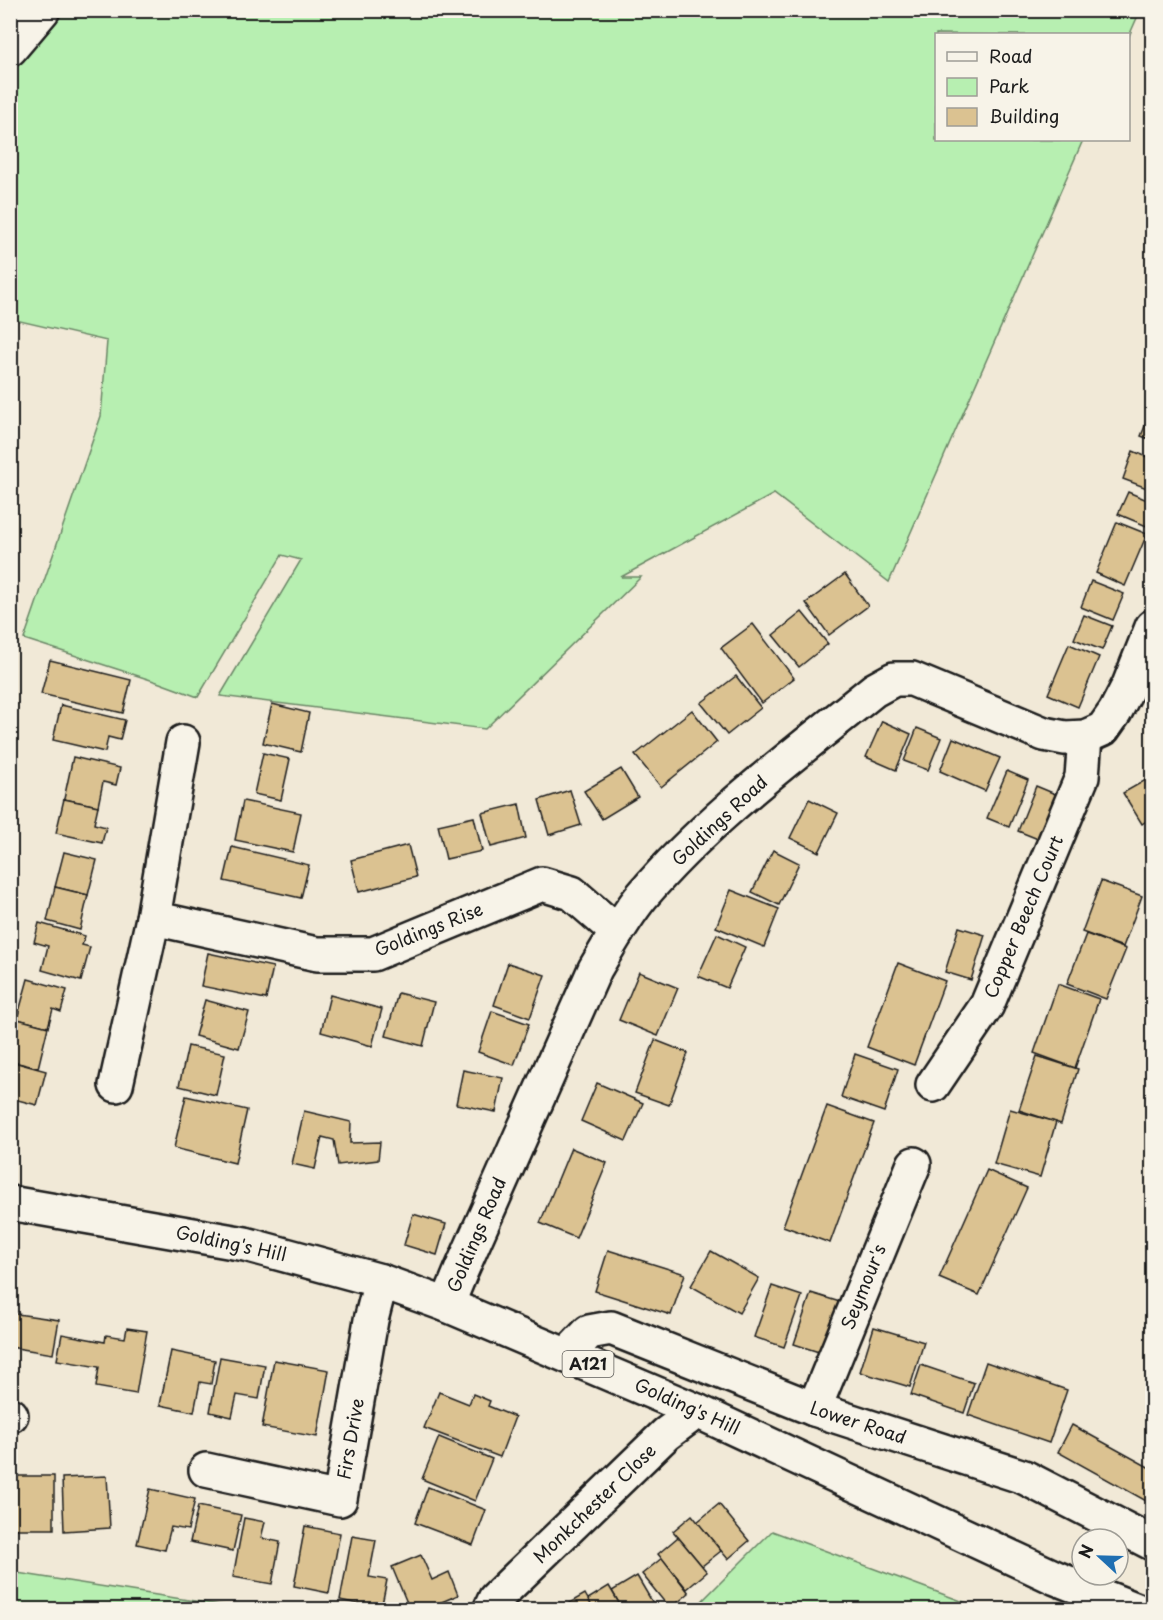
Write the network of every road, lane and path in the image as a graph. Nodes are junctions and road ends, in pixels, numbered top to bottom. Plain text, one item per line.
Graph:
1 (42, 10) edge
2 (10, 49) edge
3 (1152, 627) edge
4 (1085, 737) junction
5 (183, 742) dead end
6 (153, 918) junction
7 (617, 932) junction
8 (116, 1085) dead end
9 (933, 1085) dead end
10 (914, 1164) dead end
11 (10, 1203) edge
12 (381, 1281) junction
13 (447, 1305) junction
14 (567, 1355) junction
15 (814, 1409) junction
16 (697, 1411) junction
17 (206, 1470) dead end
18 (1152, 1543) edge
19 (493, 1604) edge
20 (1137, 1610) edge

1 - 2 street
3 - 4 street
4 - 7 street, Goldings Road
4 - 9 street, Copper Beech Court
5 - 6 street
6 - 7 street, Goldings Rise
6 - 8 street
7 - 13 street, Goldings Road
10 - 15 street, Seymour's
11 - 12 street, Golding's Hill / A121
12 - 13 street, Golding's Hill / A121
12 - 17 street, Firs Drive
13 - 14 street, Golding's Hill / A121
14 - 15 street, Lower Road
14 - 16 street, Golding's Hill / A121
15 - 18 street, Lower Road
16 - 19 street, Monkchester Close
16 - 20 street, Golding's Hill / A121

